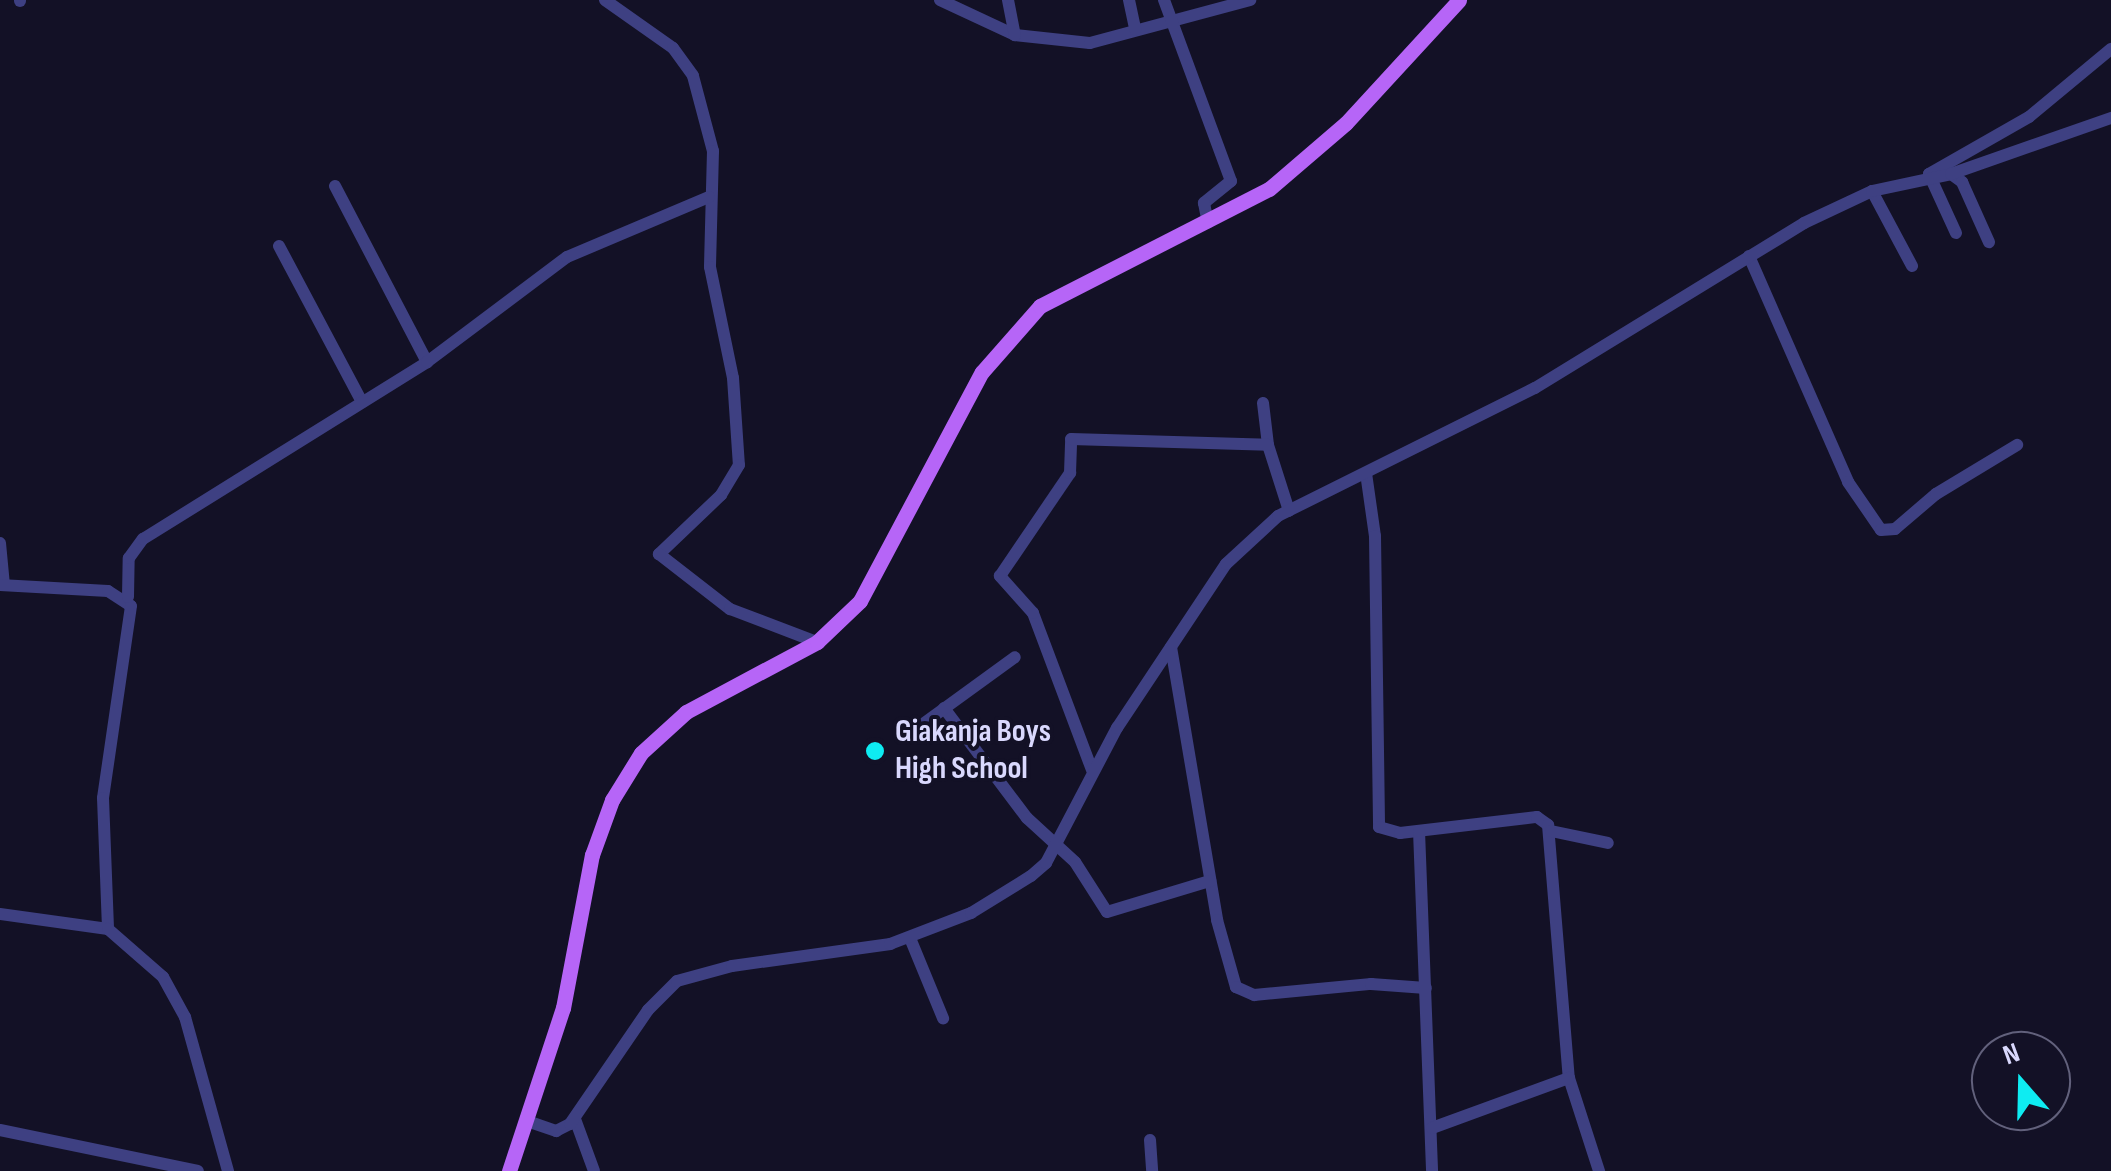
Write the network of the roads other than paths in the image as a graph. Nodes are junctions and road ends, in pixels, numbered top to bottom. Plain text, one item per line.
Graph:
1 (605, 0) edge
2 (940, 0) edge
3 (1008, 0) edge
4 (1129, 0) edge
5 (1164, 0) edge
6 (1459, 0) edge
7 (1241, 1) edge
8 (1173, 22) junction
9 (1135, 29) junction
10 (1015, 35) junction
11 (2111, 50) edge
12 (2111, 118) edge
13 (1929, 174) junction
14 (1951, 174) junction
15 (335, 186) dead end
16 (1872, 192) junction
17 (709, 196) junction
18 (1208, 223) junction
19 (1956, 233) dead end
20 (1990, 242) dead end
21 (279, 246) dead end
22 (1749, 256) junction
23 (1912, 266) dead end
24 (427, 362) junction
25 (362, 402) junction
26 (1263, 403) dead end
27 (2017, 445) dead end
28 (1268, 446) junction
29 (1366, 473) junction
30 (1289, 510) junction
31 (0, 543) edge
32 (2, 585) edge
33 (128, 598) junction
34 (817, 642) junction
35 (1172, 646) junction
36 (1015, 656) dead end
37 (944, 708) junction
38 (916, 729) dead end
39 (1092, 770) junction
40 (1420, 831) junction
41 (1551, 831) junction
42 (1608, 843) dead end
43 (1056, 847) junction
44 (1210, 881) junction
45 (0, 914) edge
46 (108, 928) junction
47 (910, 938) junction
48 (1426, 988) junction
49 (944, 1018) dead end
50 (1569, 1078) junction
51 (575, 1119) junction
52 (530, 1122) junction
53 (1432, 1128) junction
54 (0, 1130) edge
55 (1150, 1140) dead end
56 (198, 1171) edge
57 (228, 1171) edge
58 (509, 1171) edge
59 (594, 1171) edge
60 (1152, 1171) edge
61 (1432, 1171) edge
62 (1599, 1171) edge

1 - 17 street
2 - 10 street
3 - 10 street
4 - 9 street
5 - 8 street
6 - 18 main road
7 - 8 street
8 - 9 street
8 - 18 street
9 - 10 street
11 - 13 street
12 - 14 street
13 - 14 street
13 - 16 street
13 - 19 street
14 - 20 street
15 - 24 street
16 - 22 street
16 - 23 street
17 - 24 street
17 - 34 street
18 - 34 main road
21 - 25 street
22 - 27 street
22 - 29 street
24 - 25 street
25 - 33 street
26 - 28 street
28 - 30 street
28 - 39 street
29 - 30 street
29 - 40 street
30 - 35 street
31 - 32 street
32 - 33 street
33 - 46 street
34 - 52 main road
35 - 39 street
35 - 44 street
36 - 37 street
37 - 38 street
37 - 43 street
39 - 43 street
40 - 41 street
40 - 48 street
41 - 42 street
41 - 50 street
43 - 44 street
43 - 47 street
44 - 48 street
45 - 46 street
46 - 57 street
47 - 49 street
47 - 51 street
48 - 53 street
50 - 53 street
50 - 62 street
51 - 52 street
51 - 59 street
52 - 58 main road
53 - 61 street
54 - 56 street
55 - 60 street

